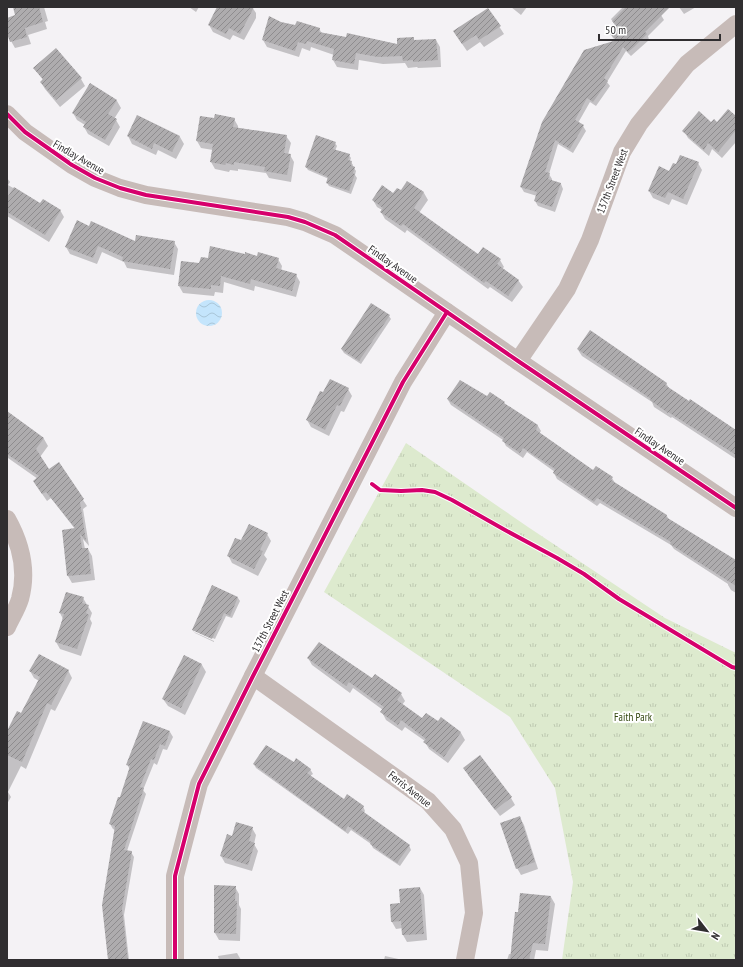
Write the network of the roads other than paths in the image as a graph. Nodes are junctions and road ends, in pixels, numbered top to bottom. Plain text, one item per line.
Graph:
1 (736, 24) edge
2 (7, 114) edge
3 (447, 312) junction
4 (518, 361) junction
5 (736, 508) edge
6 (7, 519) edge
7 (7, 627) edge
8 (253, 676) junction
9 (175, 960) edge
10 (465, 960) edge

1 - 4 street, 137th Street West
2 - 3 street, Findlay Avenue
3 - 4 street, Findlay Avenue
3 - 8 street, 137th Street West
4 - 5 street, Findlay Avenue
6 - 7 street
8 - 9 street, 137th Street West
8 - 10 street, Ferris Avenue

